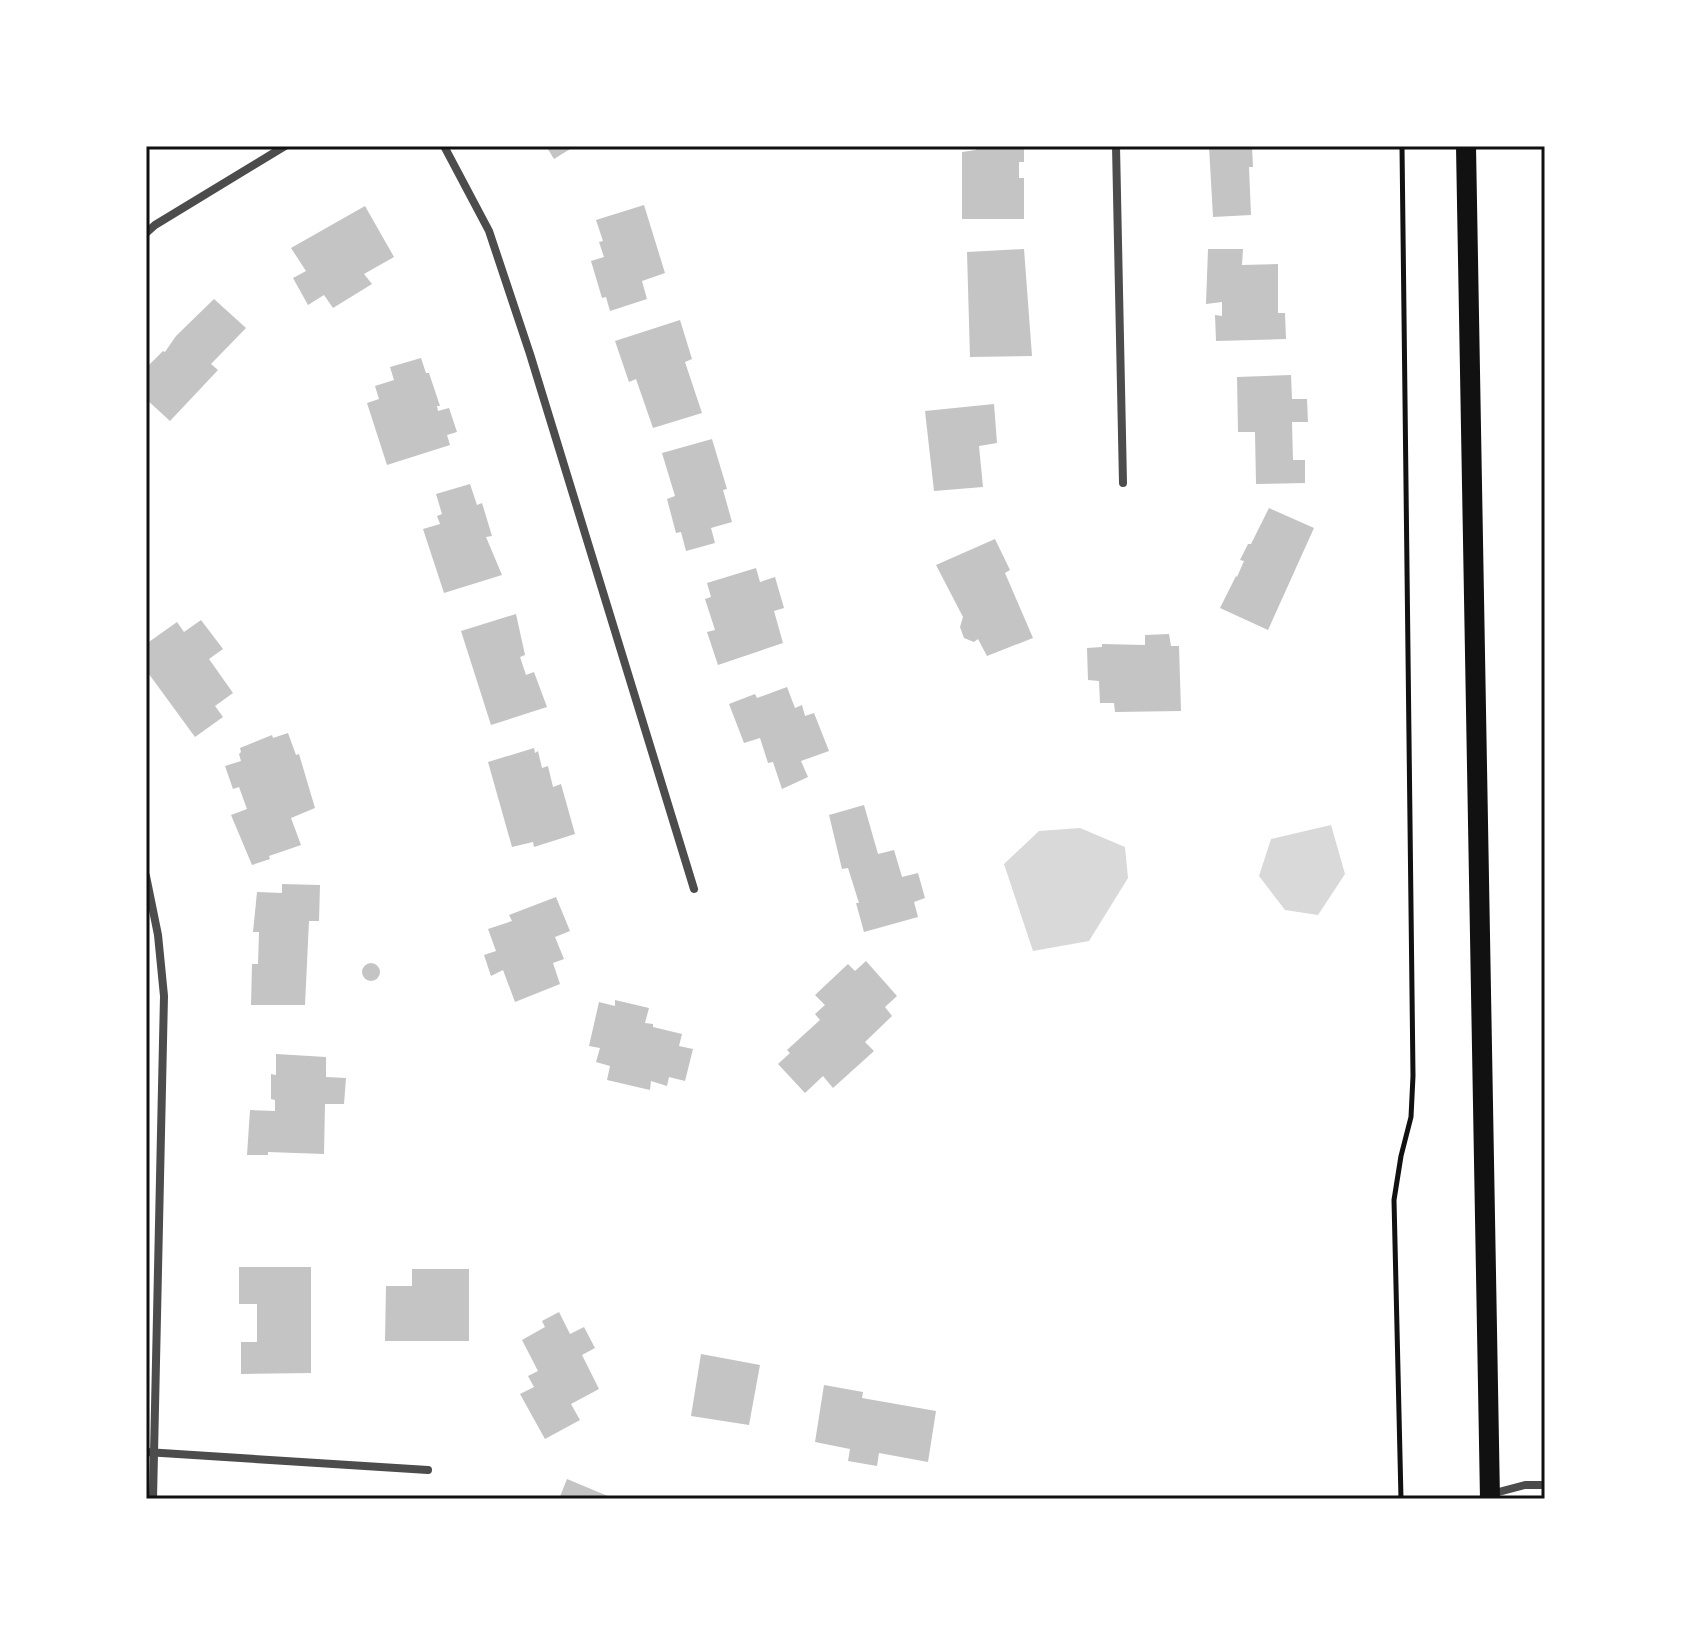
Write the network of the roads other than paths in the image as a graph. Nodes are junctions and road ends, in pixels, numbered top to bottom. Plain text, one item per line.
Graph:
1 (285, 146) edge
2 (444, 146) edge
3 (1116, 146) edge
4 (1466, 146) edge
5 (146, 233) edge
6 (1123, 483) dead end
7 (146, 876) edge
8 (694, 889) dead end
9 (150, 1453) edge
10 (428, 1470) dead end
11 (1545, 1485) edge
12 (1490, 1496) edge
13 (153, 1499) edge

1 - 5 street
2 - 8 street
3 - 6 street
4 - 12 main road
7 - 9 street
9 - 10 street
9 - 13 street
11 - 12 street

